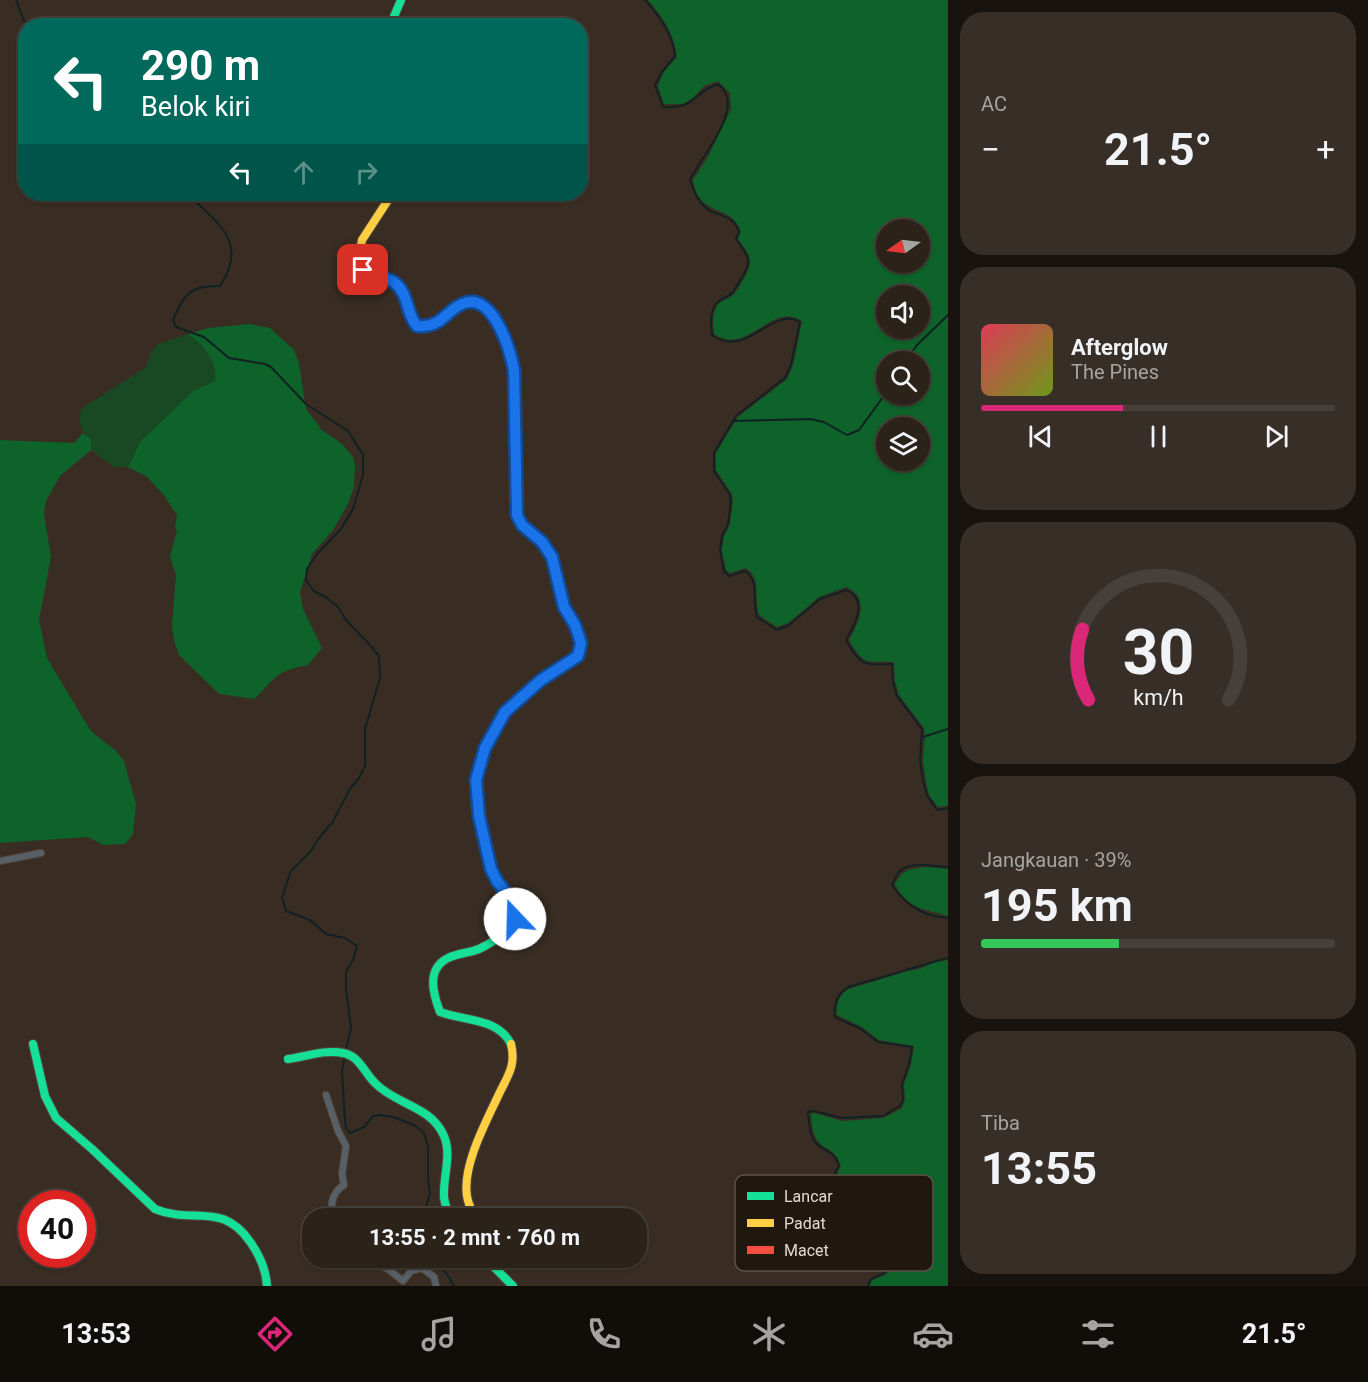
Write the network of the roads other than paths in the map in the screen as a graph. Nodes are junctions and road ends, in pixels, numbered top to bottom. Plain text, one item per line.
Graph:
1 (402, 0) edge
2 (394, 18) edge
3 (387, 201) edge
4 (41, 853) dead end
5 (0, 861) edge
6 (33, 1044) dead end
7 (288, 1059) dead end
8 (327, 1095) dead end
9 (330, 1208) edge
10 (448, 1208) edge
11 (472, 1208) edge
12 (386, 1268) edge
13 (422, 1268) edge
14 (422, 1268) edge
15 (497, 1268) edge
16 (267, 1286) edge
17 (436, 1286) edge
18 (513, 1286) edge

1 - 2 street
3 - 11 street
4 - 5 street
6 - 16 street
7 - 10 street
8 - 9 street
12 - 14 street
13 - 17 street
15 - 18 street

